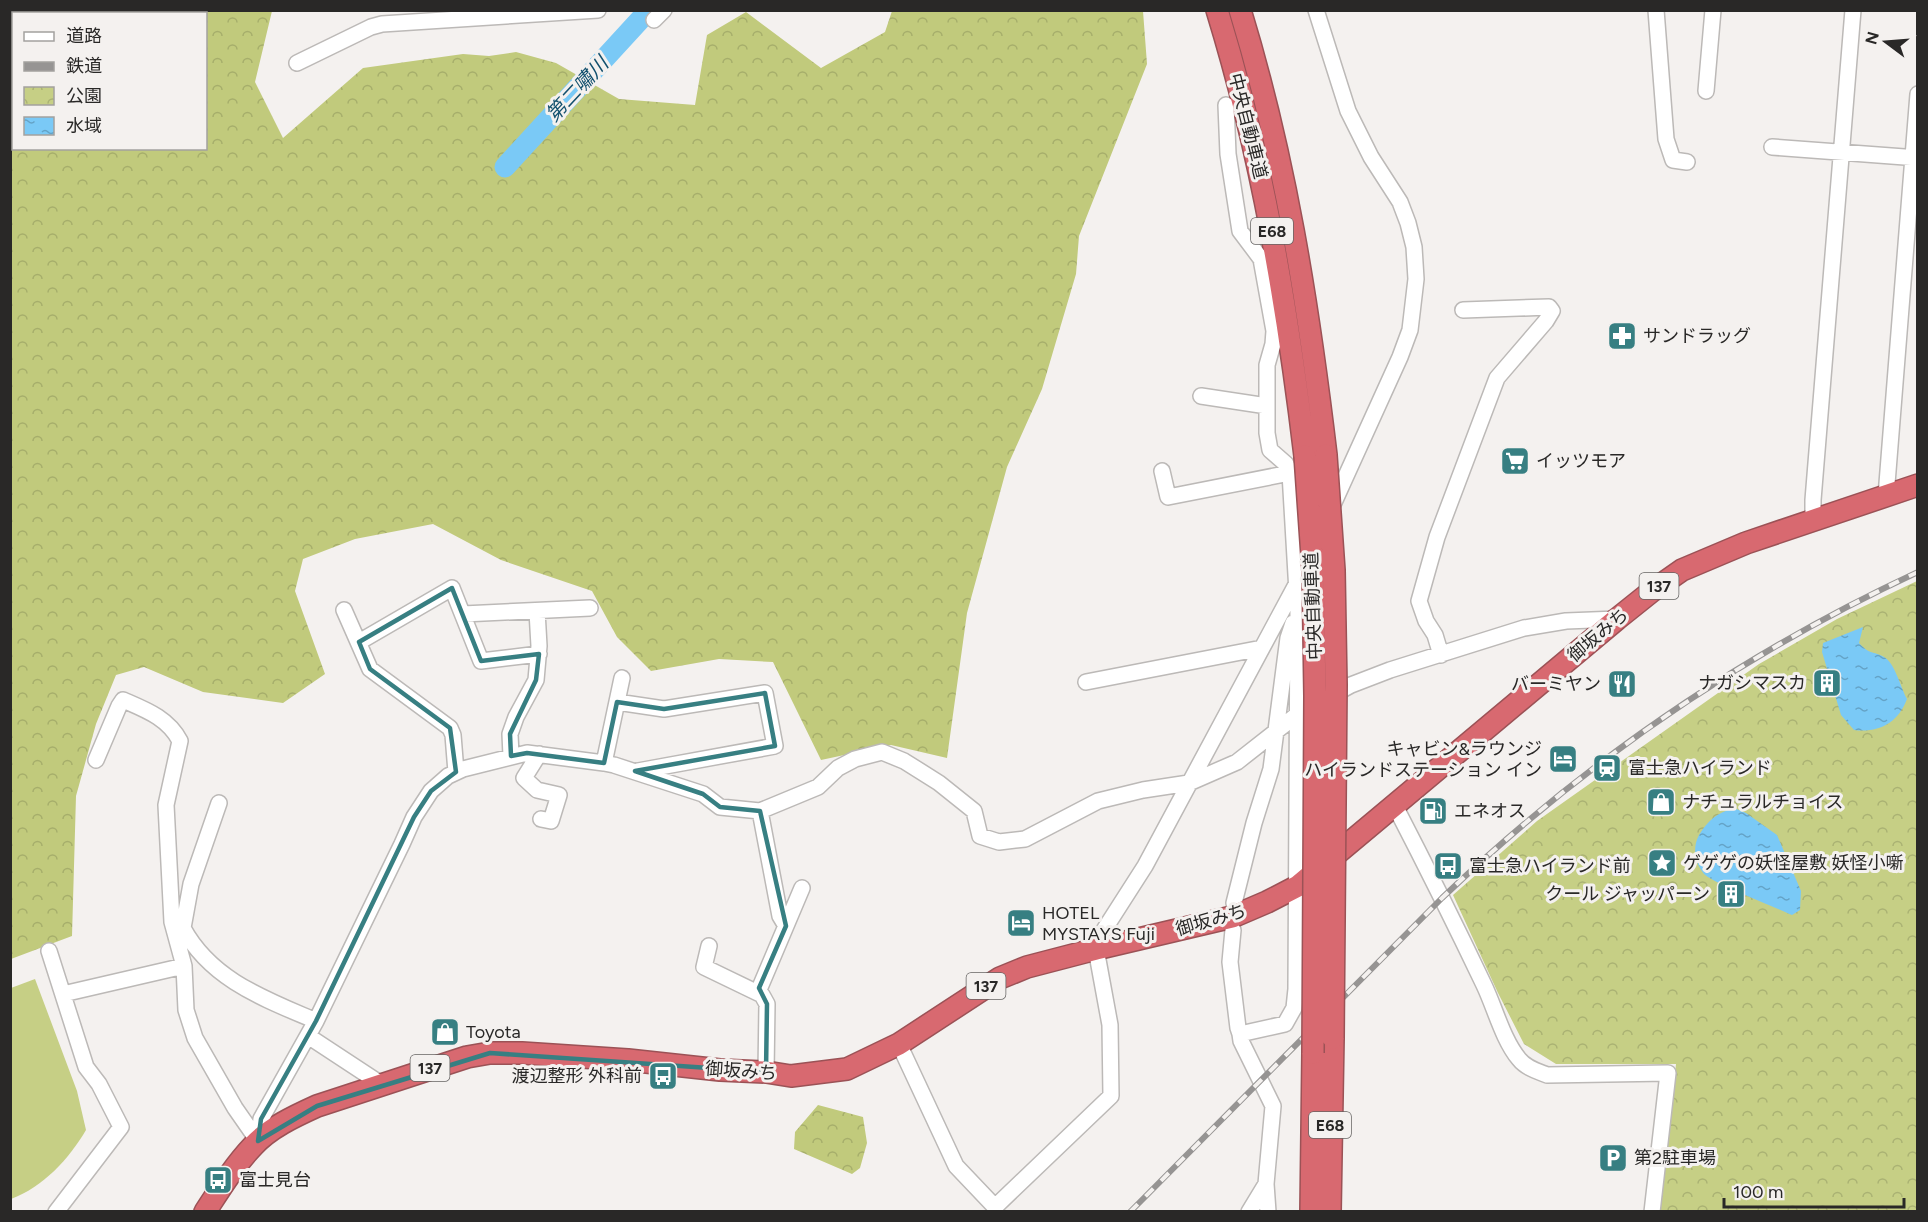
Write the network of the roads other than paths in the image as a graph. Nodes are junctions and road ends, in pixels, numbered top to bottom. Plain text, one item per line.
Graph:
1 (598, 10) edge
2 (1217, 10) edge
3 (1240, 10) edge
4 (1316, 10) edge
5 (1656, 10) edge
6 (1713, 10) edge
7 (1853, 10) edge
8 (297, 63) dead end
9 (1706, 91) dead end
10 (1917, 94) edge
11 (1226, 105) dead end
12 (1772, 147) dead end
13 (1841, 153) junction
14 (1915, 158) edge
15 (1687, 162) dead end
16 (1463, 310) dead end
17 (1201, 396) dead end
18 (1267, 406) junction
19 (1162, 471) dead end
20 (1290, 472) junction
21 (1917, 485) edge
22 (1886, 496) junction
23 (1813, 522) junction
24 (1298, 581) junction
25 (590, 608) dead end
26 (1298, 609) junction
27 (344, 610) dead end
28 (537, 611) junction
29 (463, 614) junction
30 (1617, 619) junction
31 (359, 642) junction
32 (1262, 648) junction
33 (538, 654) junction
34 (1441, 655) junction
35 (622, 678) dead end
36 (1086, 682) dead end
37 (617, 702) junction
38 (1298, 714) junction
39 (1275, 730) junction
40 (539, 754) junction
41 (511, 756) junction
42 (96, 760) dead end
43 (603, 763) junction
44 (635, 771) junction
45 (456, 772) junction
46 (1189, 783) junction
47 (219, 803) dead end
48 (1394, 804) junction
49 (760, 811) junction
50 (541, 819) dead end
51 (1298, 886) junction
52 (802, 888) dead end
53 (1234, 903) dead end
54 (786, 926) junction
55 (1233, 930) dead end
56 (709, 946) dead end
57 (1096, 949) junction
58 (49, 951) dead end
59 (184, 966) junction
60 (758, 992) junction
61 (63, 994) junction
62 (316, 1021) junction
63 (1240, 1034) junction
64 (308, 1036) junction
65 (899, 1044) junction
66 (766, 1072) junction
67 (381, 1084) junction
68 (1311, 1134) junction
69 (258, 1141) junction
70 (1266, 1184) junction
71 (56, 1212) edge
72 (206, 1212) edge
73 (1249, 1212) edge
74 (1268, 1212) edge
75 (1305, 1212) edge
76 (1311, 1212) edge
77 (1330, 1212) edge
78 (1652, 1212) edge

1 - 8 street
2 - 68 highway, 中央自動車道 / E68, bridge
3 - 77 highway, 中央自動車道 / E68, bridge
4 - 24 street
5 - 15 street
6 - 9 street
7 - 13 street
10 - 14 street
11 - 18 street
12 - 13 street
13 - 14 street
13 - 23 street
14 - 22 street
16 - 34 street
17 - 18 street
18 - 20 street
19 - 20 street
20 - 24 street
21 - 22 highway, 御坂みち / 137
22 - 23 highway, 御坂みち / 137
23 - 30 highway, 御坂みち / 137
24 - 26 street
24 - 32 street
25 - 28 street
26 - 38 street
26 - 39 street
27 - 31 street
28 - 29 street
28 - 33 street
29 - 31 street
29 - 33 street
30 - 34 street
30 - 48 highway, 御坂みち / 137
31 - 45 street
32 - 36 street
32 - 46 street
33 - 41 street
34 - 38 street
35 - 37 street
37 - 43 street
37 - 44 street
38 - 39 street
38 - 51 street
39 - 46 street
39 - 53 street
40 - 41 street
40 - 43 street
40 - 50 street
41 - 45 street
42 - 59 street
43 - 44 street
44 - 49 street
45 - 62 street
46 - 49 street
46 - 57 street
47 - 62 street
48 - 51 highway, 御坂みち / 137
48 - 78 street
49 - 54 street
51 - 57 highway, 御坂みち / 137
51 - 63 street
52 - 54 street
54 - 60 street
55 - 63 street
56 - 60 street
57 - 65 highway, 御坂みち / 137
57 - 65 street
58 - 61 street
59 - 61 street
59 - 69 street
60 - 66 street
61 - 71 street
62 - 64 street
63 - 70 street
64 - 67 street
64 - 69 street
65 - 66 highway, 御坂みち / 137
66 - 67 highway, 御坂みち / 137
67 - 69 highway, 御坂みち / 137
68 - 75 highway
68 - 76 highway, 中央自動車道 / E68
69 - 72 highway, 御坂みち / 137
70 - 73 street
70 - 74 street

